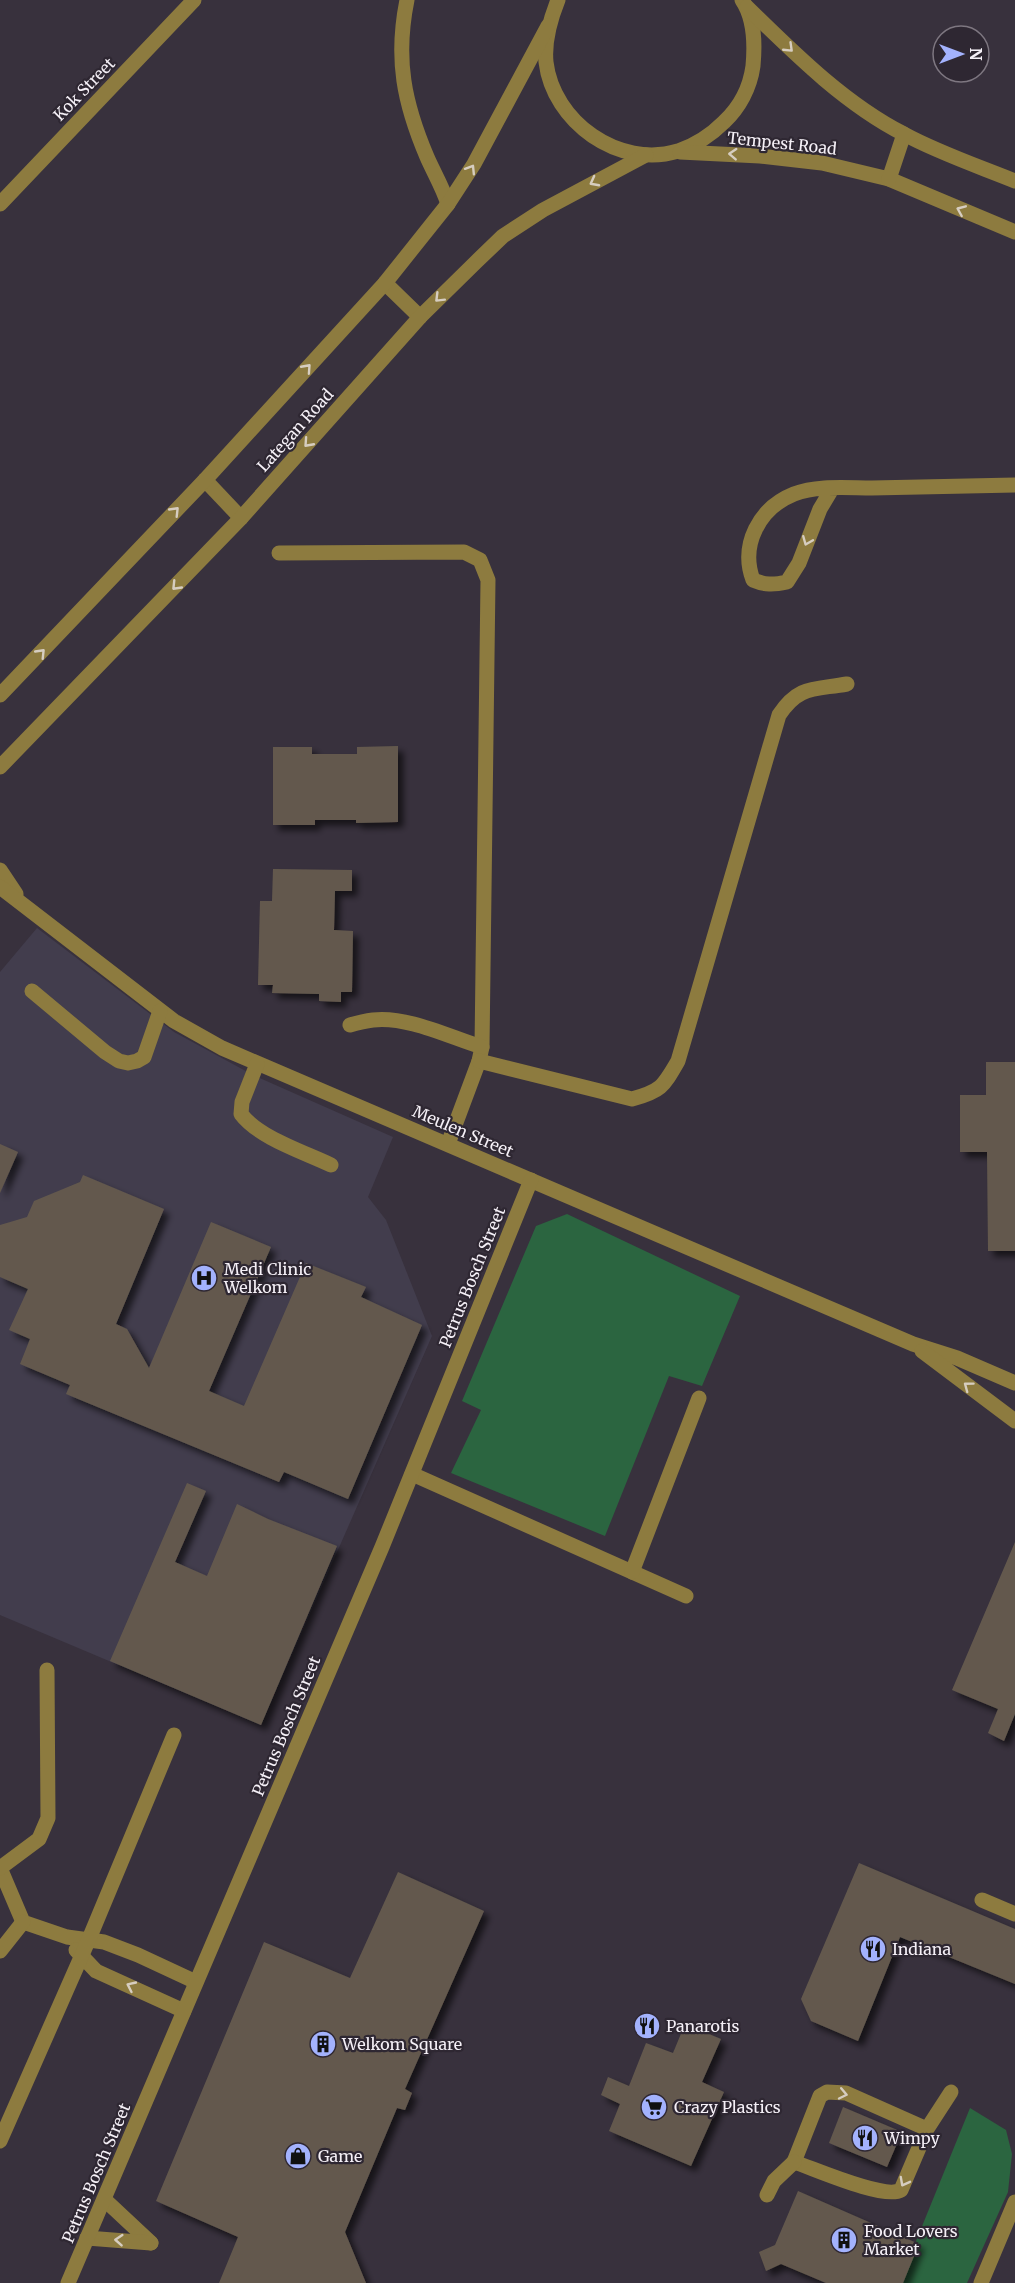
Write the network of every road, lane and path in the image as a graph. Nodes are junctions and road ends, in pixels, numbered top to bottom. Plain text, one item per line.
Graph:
1 (194, 0) edge
2 (407, 0) edge
3 (558, 0) edge
4 (744, 3) edge
5 (548, 26) junction
6 (904, 134) junction
7 (677, 152) junction
8 (646, 155) junction
9 (889, 179) junction
10 (1015, 181) edge
11 (0, 204) edge
12 (448, 204) junction
13 (1015, 232) edge
14 (385, 283) junction
15 (420, 317) junction
16 (205, 480) junction
17 (1015, 485) edge
18 (832, 489) junction
19 (241, 518) junction
20 (279, 553) dead end
21 (17, 677) junction
22 (0, 682) edge
23 (847, 684) dead end
24 (0, 695) edge
25 (0, 767) edge
26 (0, 870) edge
27 (0, 887) edge
28 (25, 906) junction
29 (32, 991) dead end
30 (160, 1011) junction
31 (350, 1024) dead end
32 (481, 1054) junction
33 (258, 1064) junction
34 (448, 1144) junction
35 (331, 1165) dead end
36 (531, 1180) junction
37 (913, 1344) junction
38 (1015, 1383) edge
39 (699, 1398) dead end
40 (1015, 1421) edge
41 (412, 1474) junction
42 (632, 1572) junction
43 (687, 1596) dead end
44 (47, 1670) dead end
45 (174, 1735) dead end
46 (0, 1868) edge
47 (982, 1900) dead end
48 (1015, 1914) edge
49 (23, 1922) junction
50 (67, 1937) junction
51 (89, 1939) junction
52 (0, 1951) edge
53 (81, 1957) junction
54 (196, 1982) junction
55 (184, 2011) junction
56 (951, 2092) dead end
57 (927, 2129) junction
58 (0, 2141) edge
59 (794, 2162) junction
60 (767, 2194) dead end
61 (105, 2200) junction
62 (1015, 2202) edge
63 (1015, 2230) edge
64 (87, 2238) junction
65 (982, 2280) edge
66 (68, 2283) edge

1 - 11 street, Kok Street
2 - 12 street
3 - 5 street
4 -> 6 street
4 - 7 street
5 - 8 street
12 -> 5 street, Lategan Road
6 - 9 street
6 - 10 street
7 - 8 street
9 -> 7 street, Tempest Road
8 -> 15 street, Lategan Road
13 -> 9 street, Tempest Road
12 - 14 street, Lategan Road
14 - 15 street
16 -> 14 street, Lategan Road
15 -> 19 street, Lategan Road
16 - 19 street
21 -> 16 street, Lategan Road
17 - 18 street
18 -> 18 street
19 -> 25 street, Lategan Road
20 - 32 street
21 - 22 street
21 - 24 street, Lategan Road
23 - 32 street
26 - 28 street, Meulen Street
27 - 28 street, Meulen Street
28 - 30 street, Meulen Street
29 - 30 street
30 - 33 street, Meulen Street
31 - 32 street
32 - 34 street
33 - 34 street, Meulen Street
33 - 35 street
34 - 36 street, Meulen Street
36 - 37 street, Meulen Street
36 - 41 street, Petrus Bosch Street
37 - 38 street, Meulen Street
40 -> 37 street, Meulen Street
39 - 42 street
41 - 42 street
41 - 54 street, Petrus Bosch Street
42 - 43 street
44 - 46 street
45 - 51 street
46 - 49 street
47 - 48 street
49 - 50 street
49 - 52 street
50 - 51 street
50 - 53 street
51 - 53 street
51 - 54 street
55 -> 53 street
53 - 58 street
54 - 55 street, Petrus Bosch Street
55 - 61 street, Petrus Bosch Street
56 - 57 street
57 -> 59 street
59 -> 57 street
59 - 60 street
61 - 64 street, Petrus Bosch Street
61 -> 64 street
62 - 65 street
63 - 65 street
64 - 66 street, Petrus Bosch Street

